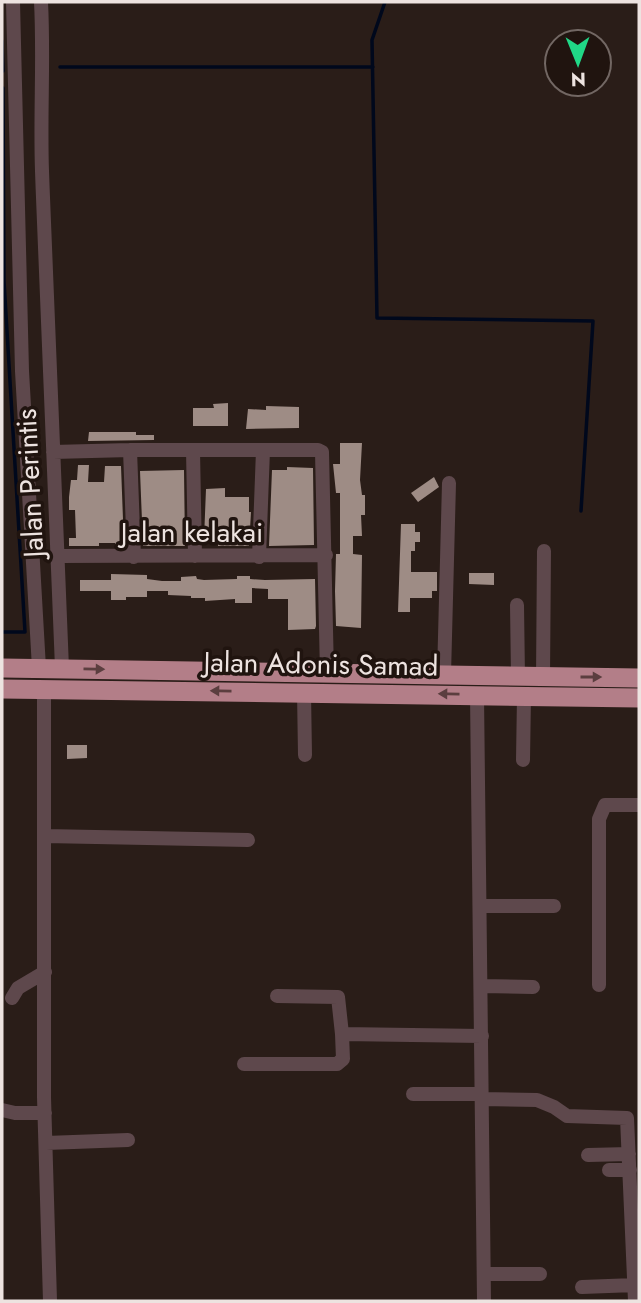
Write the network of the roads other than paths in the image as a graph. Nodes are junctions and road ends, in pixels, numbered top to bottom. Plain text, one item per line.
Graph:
1 (13, 2) edge
2 (41, 2) edge
3 (8, 82) edge
4 (130, 450) junction
5 (193, 450) junction
6 (263, 450) junction
7 (52, 452) junction
8 (449, 482) dead end
9 (544, 551) dead end
10 (326, 555) junction
11 (59, 556) junction
12 (195, 556) junction
13 (134, 557) junction
14 (259, 557) junction
15 (517, 605) dead end
16 (327, 667) junction
17 (2, 668) edge
18 (39, 668) junction
19 (62, 668) junction
20 (543, 668) junction
21 (445, 669) junction
22 (518, 677) junction
23 (639, 678) edge
24 (2, 689) edge
25 (44, 689) junction
26 (304, 692) junction
27 (477, 695) junction
28 (524, 696) junction
29 (639, 698) edge
30 (305, 755) dead end
31 (523, 760) dead end
32 (639, 805) edge
33 (45, 836) junction
34 (248, 840) dead end
35 (480, 906) junction
36 (554, 906) dead end
37 (45, 972) junction
38 (599, 985) dead end
39 (482, 986) junction
40 (533, 987) dead end
41 (276, 996) dead end
42 (12, 998) dead end
43 (342, 1034) junction
44 (482, 1036) junction
45 (244, 1064) dead end
46 (413, 1094) dead end
47 (482, 1097) junction
48 (2, 1110) edge
49 (45, 1113) junction
50 (128, 1140) dead end
51 (46, 1143) junction
52 (629, 1154) junction
53 (588, 1155) dead end
54 (609, 1170) dead end
55 (633, 1172) edge
56 (635, 1212) edge
57 (636, 1259) edge
58 (484, 1274) junction
59 (540, 1274) dead end
60 (635, 1285) junction
61 (582, 1287) dead end
62 (50, 1301) edge
63 (484, 1301) edge
64 (635, 1301) edge

1 - 3 street
2 - 7 street, Jalan Perintis
3 - 18 street
4 - 5 street
4 - 7 street
4 - 13 street
5 - 6 street
5 - 12 street
6 - 10 street
6 - 14 street
7 - 11 street, Jalan Perintis
8 - 21 street
9 - 20 street
10 - 14 street, Jalan kelakai
10 - 16 street
11 - 13 street, Jalan kelakai
11 - 19 street, Jalan Perintis
12 - 13 street, Jalan kelakai
12 - 14 street, Jalan kelakai
15 - 22 street
19 -> 16 highway
16 - 21 highway
17 - 18 highway
18 - 19 highway
20 - 22 highway
20 -> 23 highway
21 - 22 highway
24 - 25 highway, Jalan Adonis Samad
26 -> 25 highway, Jalan Adonis Samad
25 - 33 street
27 -> 26 highway, Jalan Adonis Samad
26 - 30 street
27 - 28 highway, Jalan Adonis Samad
27 - 35 street
28 - 29 highway, Jalan Adonis Samad
28 - 31 street
32 - 38 street
33 - 34 street
33 - 37 street
35 - 36 street
35 - 39 street
37 - 42 street
37 - 49 street
39 - 40 street
39 - 44 street
41 - 43 street
43 - 44 street
43 - 45 street
44 - 47 street
46 - 47 street
47 - 52 street
47 - 58 street
48 - 49 street
49 - 51 street
50 - 51 street
51 - 62 street
52 - 53 street
52 - 55 street
54 - 55 street
55 - 56 street
56 - 57 street
57 - 60 street
58 - 59 street
58 - 63 street
60 - 61 street
60 - 64 street

